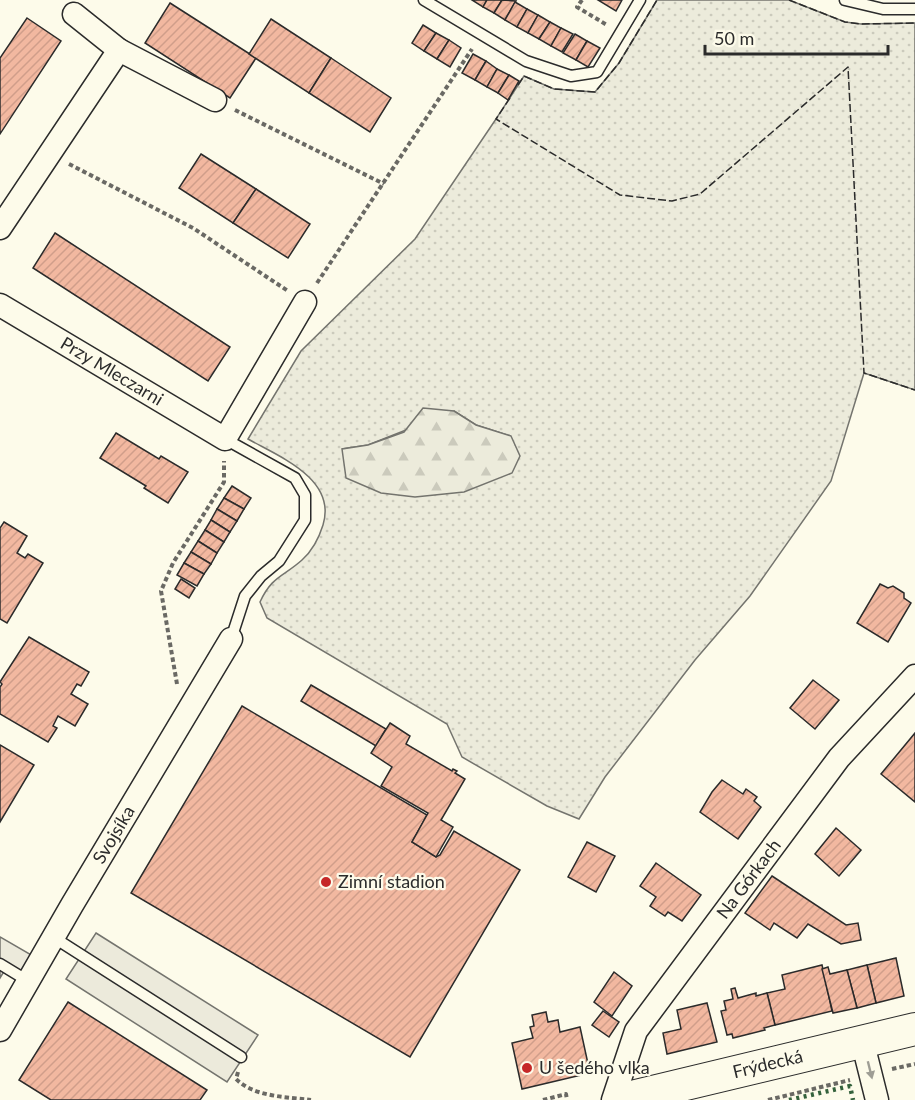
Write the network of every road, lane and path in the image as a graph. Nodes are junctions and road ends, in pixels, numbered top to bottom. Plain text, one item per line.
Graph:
1 (424, 0) edge
2 (582, 0) edge
3 (640, 0) edge
4 (845, 0) edge
5 (915, 9) edge
6 (74, 14) dead end
7 (620, 33) junction
8 (481, 35) junction
9 (119, 50) junction
10 (216, 100) joint
11 (49, 154) junction
12 (384, 183) junction
13 (0, 228) edge
14 (305, 302) junction
15 (0, 305) edge
16 (225, 439) junction
17 (231, 639) joint
18 (915, 676) edge
19 (183, 719) junction
20 (53, 938) junction
21 (0, 964) edge
22 (28, 981) junction
23 (915, 1029) edge
24 (0, 1030) edge
25 (862, 1040) junction
26 (241, 1057) joint
27 (915, 1064) edge
28 (871, 1074) junction
29 (311, 1100) edge
30 (543, 1100) edge
31 (567, 1100) edge
32 (613, 1100) edge
33 (619, 1100) edge
34 (768, 1100) edge
35 (877, 1100) edge

1 - 8 lane
2 - 7 path
3 - 7 lane
4 - 5 lane
6 - 9 street
7 - 8 lane
8 - 12 path
9 - 10 street
9 - 11 street
10 - 12 path
11 - 13 street
11 - 14 path
12 - 14 path
14 - 16 street
15 - 16 street, Przy Mleczarni
16 - 17 lane
16 - 19 path
17 - 19 street, Svojsíka
18 - 32 street, Na Górkach
19 - 20 street, Svojsíka
20 - 22 street, Svojsíka
20 - 26 lane
21 - 22 lane
22 - 24 street, Svojsíka
23 - 25 main road, Frýdecká
25 -> 28 street
25 - 33 main road, Frýdecká
26 - 29 path
27 - 28 path
28 - 34 path
28 - 35 street
30 - 31 path

